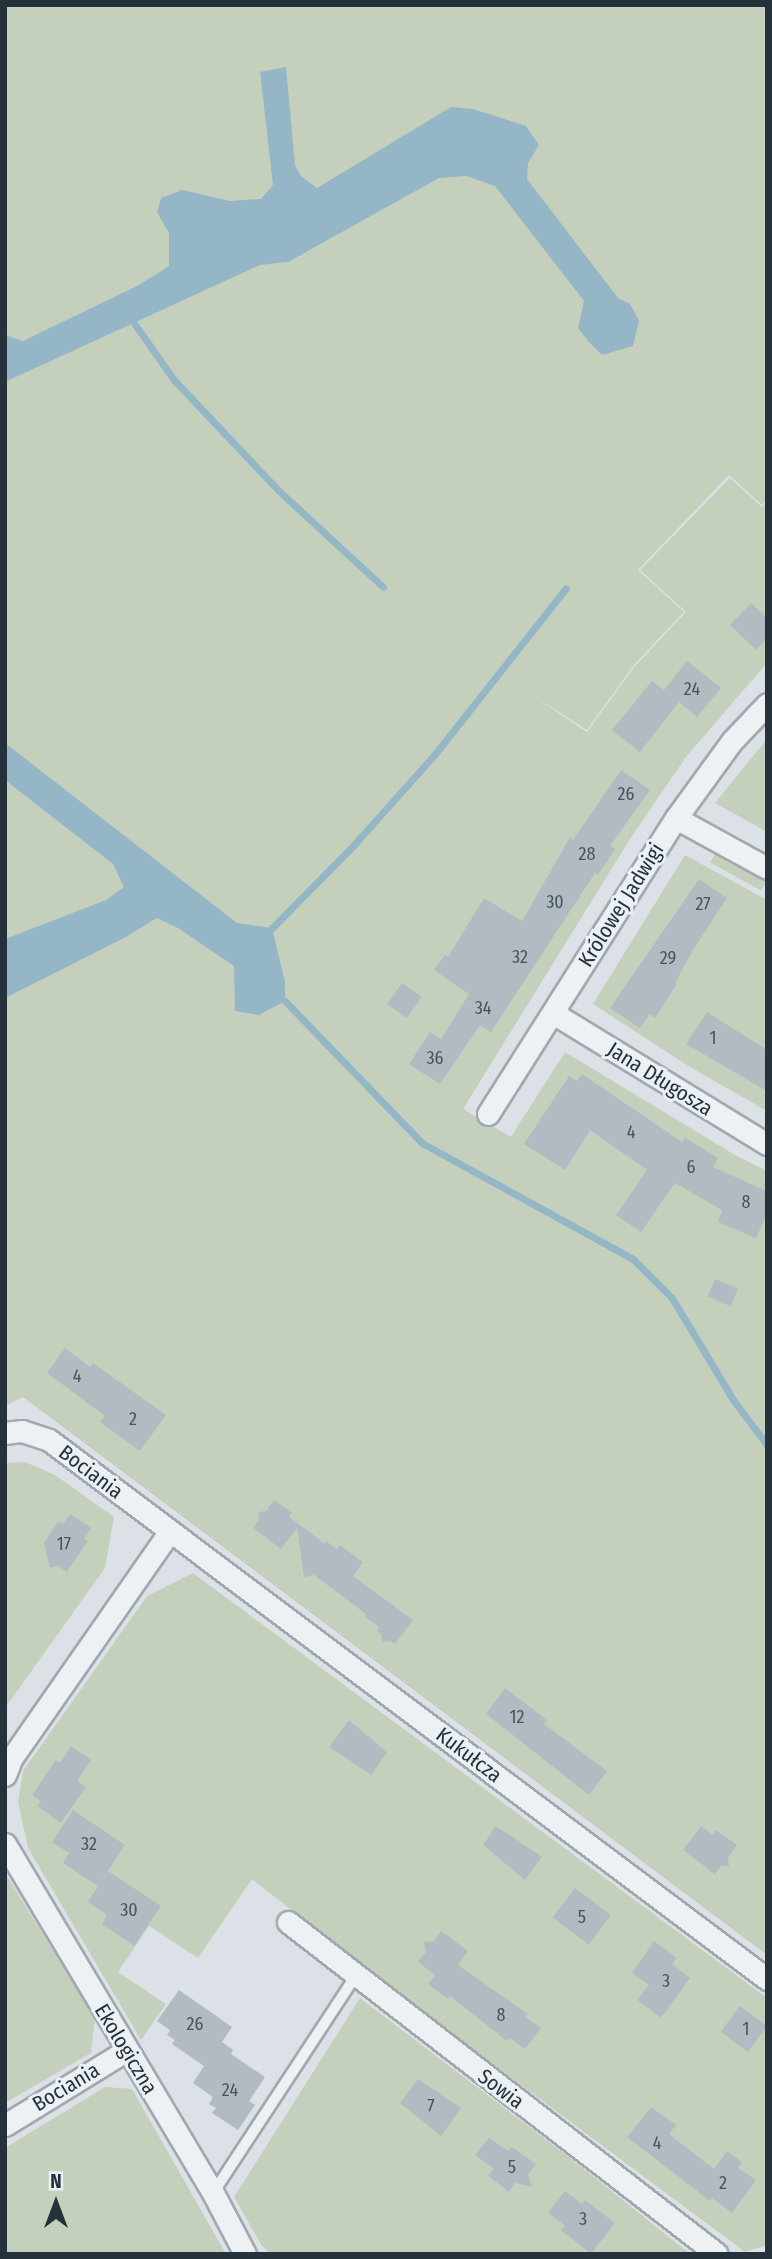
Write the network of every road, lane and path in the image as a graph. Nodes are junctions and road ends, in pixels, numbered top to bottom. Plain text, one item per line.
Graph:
1 (767, 704) edge
2 (676, 818) junction
3 (767, 868) edge
4 (553, 1013) junction
5 (488, 1114) dead end
6 (767, 1144) edge
7 (5, 1433) edge
8 (170, 1531) junction
9 (5, 1775) edge
10 (5, 1844) edge
11 (288, 1923) dead end
12 (355, 1977) junction
13 (767, 1979) edge
14 (127, 2050) junction
15 (5, 2124) edge
16 (213, 2193) junction
17 (245, 2254) edge
18 (716, 2254) edge

1 - 2 street, Królowej Jadwigi
2 - 3 street
2 - 4 street, Królowej Jadwigi
4 - 5 street, Królowej Jadwigi
4 - 6 street, Jana Długosza
7 - 8 street, Bociania
8 - 9 street
8 - 13 street, Kukułcza
10 - 14 street, Ekologiczna
11 - 12 street, Sowia
12 - 16 lane
12 - 18 street, Sowia
14 - 15 street, Bociania
14 - 16 street, Ekologiczna
16 - 17 street, Ekologiczna

